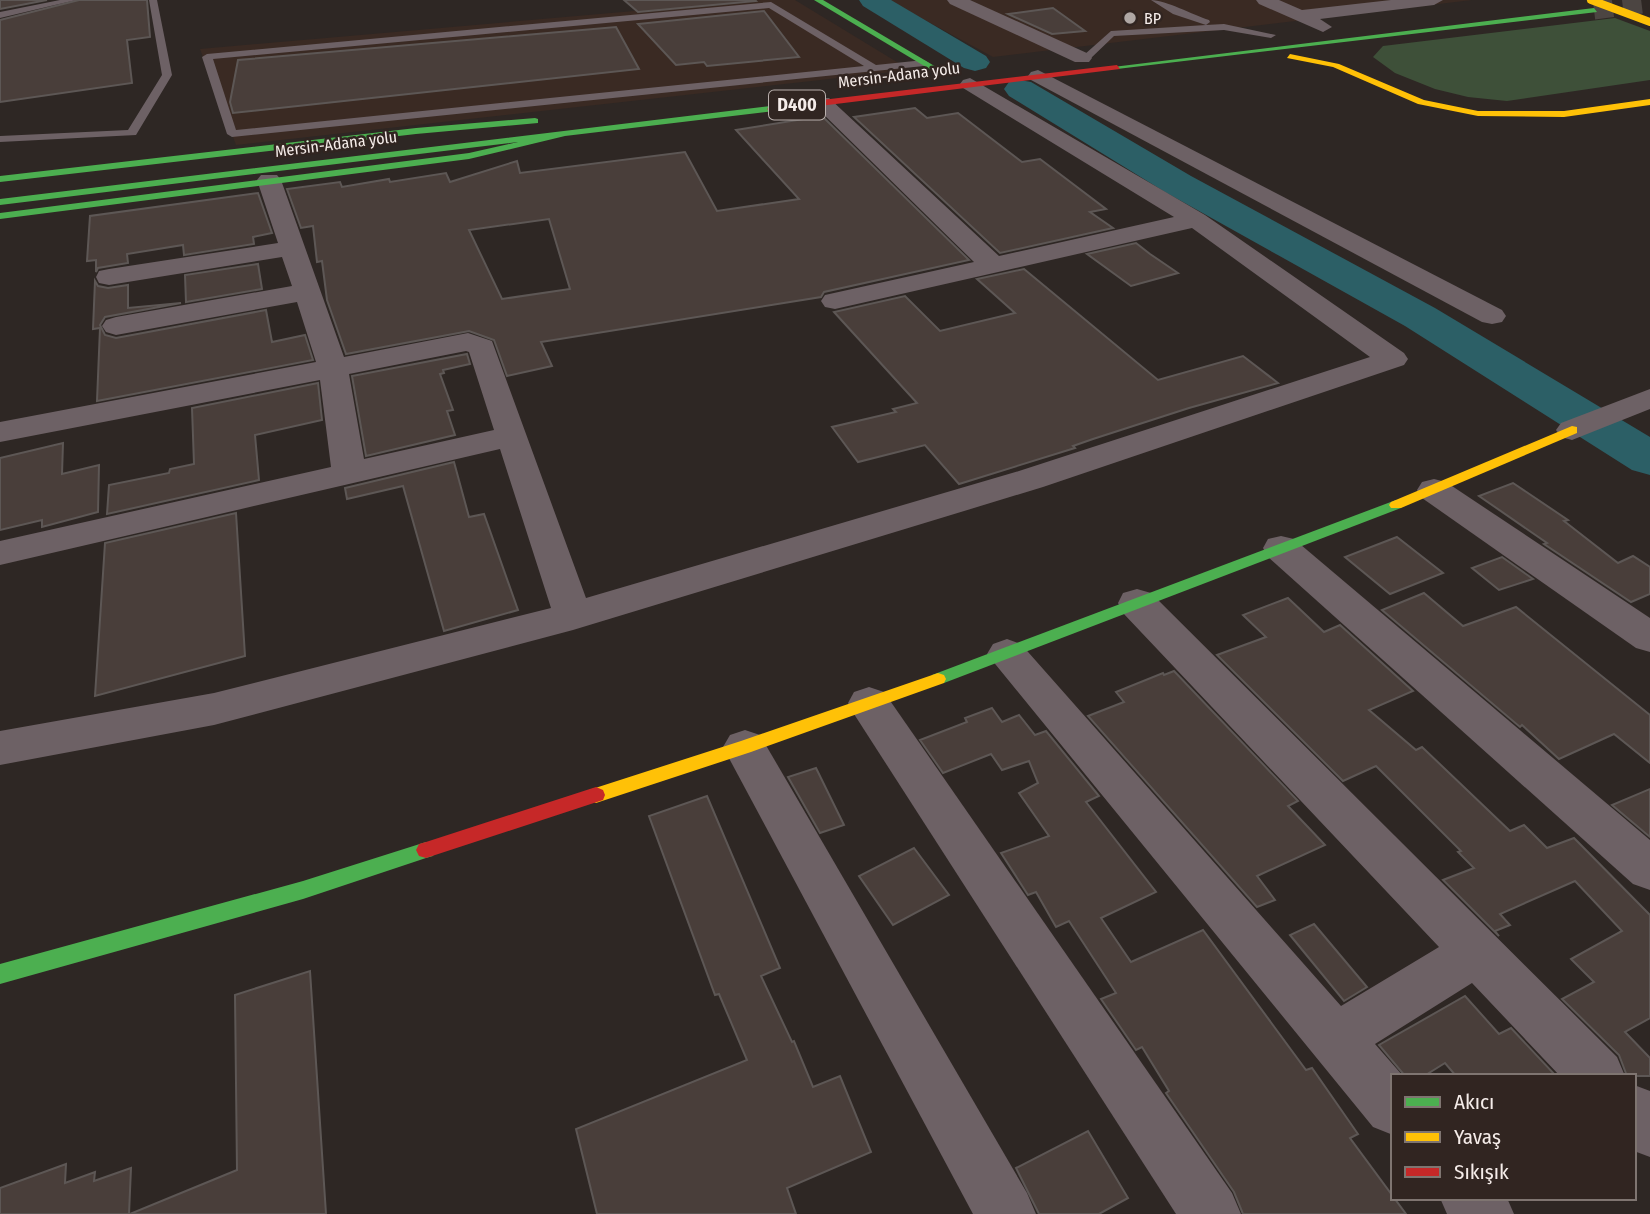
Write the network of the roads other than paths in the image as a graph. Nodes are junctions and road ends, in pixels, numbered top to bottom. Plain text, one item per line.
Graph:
1 (72, 0) edge
2 (153, 0) edge
3 (818, 0) edge
4 (956, 0) edge
5 (1155, 0) edge
6 (1265, 0) edge
7 (1434, 0) edge
8 (1556, 0) edge
9 (1637, 0) edge
10 (1593, 5) edge
11 (1650, 5) edge
12 (0, 15) edge
13 (1300, 16) junction
14 (1650, 22) edge
15 (1224, 27) junction
16 (1325, 28) junction
17 (1271, 35) junction
18 (1085, 58) junction
19 (924, 63) junction
20 (874, 68) junction
21 (1048, 75) junction
22 (957, 79) junction
23 (1650, 88) edge
24 (822, 102) junction
25 (1650, 102) edge
26 (575, 125) junction
27 (0, 139) edge
28 (0, 177) edge
29 (270, 180) junction
30 (0, 185) edge
31 (0, 202) edge
32 (0, 216) edge
33 (1195, 220) junction
34 (293, 248) junction
35 (995, 266) junction
36 (109, 277) dead end
37 (307, 292) junction
38 (835, 301) dead end
39 (1492, 316) dead end
40 (116, 326) dead end
41 (333, 367) junction
42 (1649, 397) edge
43 (1572, 430) joint
44 (0, 432) edge
45 (512, 436) junction
46 (349, 473) junction
47 (1434, 489) junction
48 (1281, 548) junction
49 (0, 553) edge
50 (1137, 603) junction
51 (573, 616) junction
52 (1650, 638) edge
53 (1007, 654) junction
54 (869, 703) junction
55 (745, 747) junction
56 (0, 748) edge
57 (1650, 869) edge
58 (1477, 952) junction
59 (0, 974) edge
60 (1335, 1039) junction
61 (1596, 1074) edge
62 (1391, 1105) edge
63 (1636, 1115) edge
64 (1650, 1129) edge
65 (1472, 1200) edge
66 (1006, 1214) edge
67 (1211, 1214) edge
68 (1484, 1214) edge

1 - 12 lane
2 - 27 lane
3 - 19 main road
4 - 18 street
5 - 15 lane
6 - 13 street
7 - 13 street
8 - 16 main road, Mersin-Adana yolu / D400
9 - 11 main road
10 - 14 main road, bridge
10 - 21 main road, Mersin-Adana yolu / D400
10 - 23 main road
13 - 16 street
15 - 17 lane
15 - 18 lane
16 - 17 main road, Mersin-Adana yolu / D400
17 - 18 main road, Mersin-Adana yolu / D400
18 - 22 main road, Mersin-Adana yolu / D400
19 - 20 lane
19 - 22 main road
20 - 20 lane
21 - 22 main road, Mersin-Adana yolu / D400
21 - 25 main road
21 - 39 street
22 - 24 main road, Mersin-Adana yolu / D400
22 - 26 main road, Mersin-Adana yolu / D400
22 - 33 street
24 - 26 main road, Mersin-Adana yolu / D400
24 - 35 street
26 - 28 main road
26 - 29 main road
26 - 30 main road, Mersin-Adana yolu / D400
26 - 31 main road, Mersin-Adana yolu / D400
29 - 32 main road
29 - 34 street
33 - 35 street
33 - 51 street
34 - 36 street
34 - 37 street
35 - 38 street
37 - 40 street
37 - 41 street
41 - 44 street
41 - 45 street
41 - 46 street
42 - 43 street
43 - 47 main road
45 - 46 street
45 - 51 street
46 - 49 street
47 - 48 main road
47 - 52 street
48 - 50 main road
48 - 57 street
50 - 53 main road
50 - 58 street
51 - 56 street
53 - 54 main road
53 - 60 street
54 - 55 main road
54 - 67 street
55 - 59 main road
55 - 66 street
58 - 60 street
58 - 61 street
60 - 62 street
63 - 64 street
65 - 68 street

